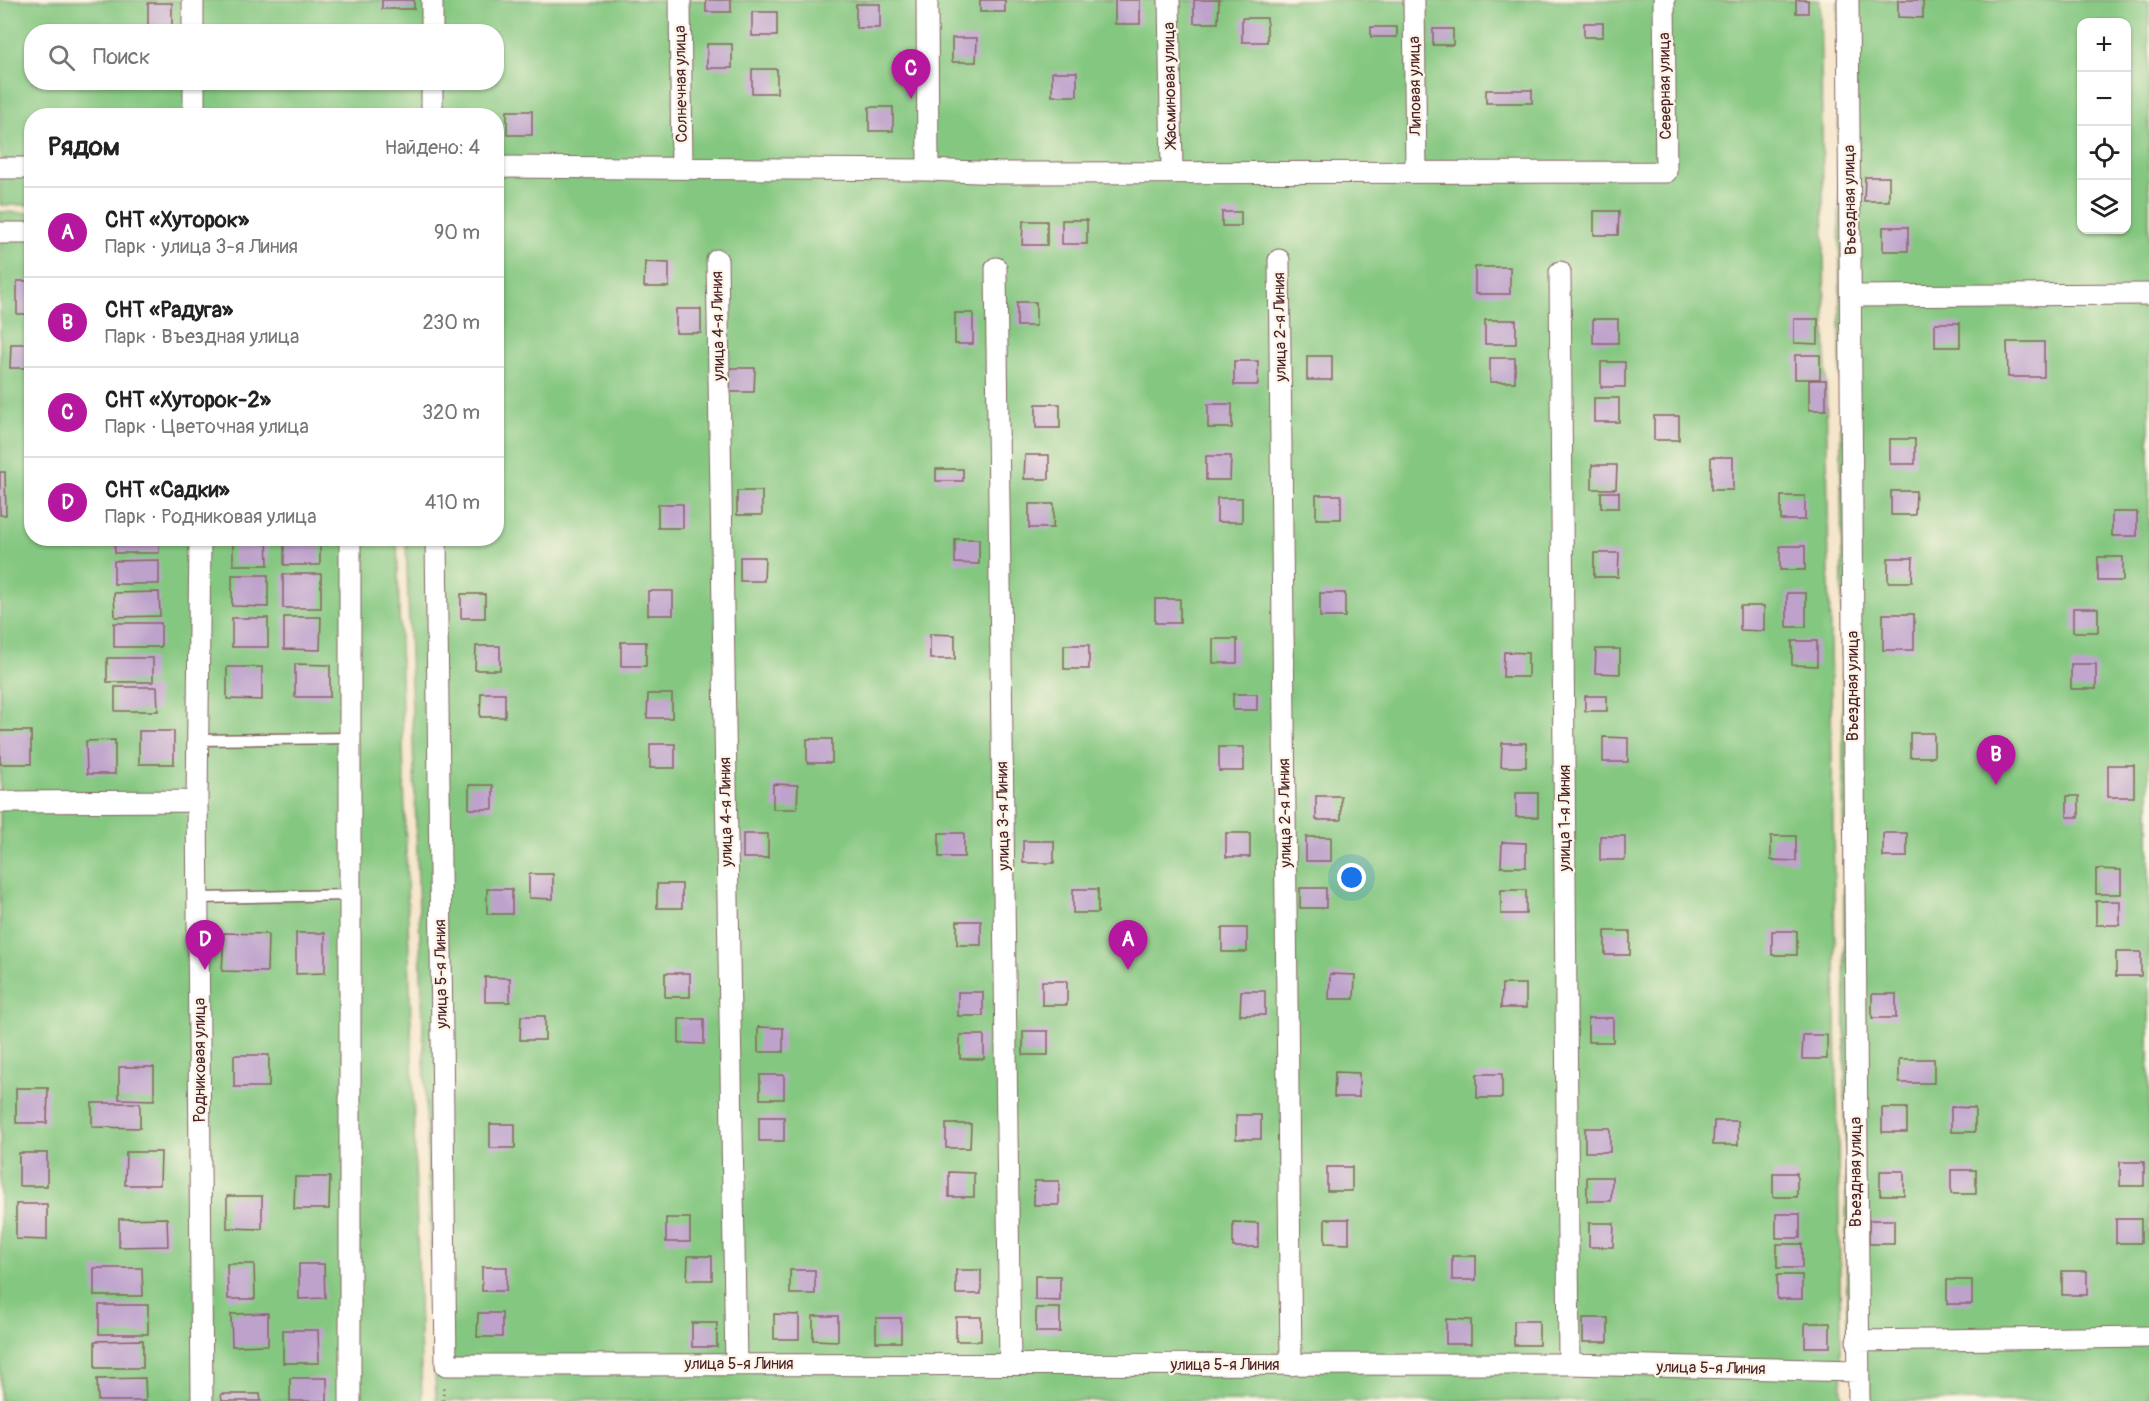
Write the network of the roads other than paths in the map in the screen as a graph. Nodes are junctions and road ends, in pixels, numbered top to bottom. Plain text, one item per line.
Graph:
1 (193, 0) edge
2 (432, 0) edge
3 (680, 0) edge
4 (927, 0) edge
5 (1169, 0) edge
6 (1414, 0) edge
7 (1664, 0) edge
8 (1848, 0) edge
9 (193, 24) edge
10 (432, 24) edge
11 (194, 90) edge
12 (432, 90) edge
13 (194, 108) edge
14 (432, 108) edge
15 (0, 168) edge
16 (24, 168) edge
17 (504, 168) edge
18 (682, 168) junction
19 (928, 170) junction
20 (1172, 171) junction
21 (1416, 171) junction
22 (0, 232) edge
23 (24, 232) edge
24 (717, 260) dead end
25 (1279, 260) dead end
26 (996, 268) dead end
27 (1560, 272) dead end
28 (2149, 294) edge
29 (1851, 296) junction
30 (200, 546) edge
31 (350, 546) edge
32 (436, 546) edge
33 (350, 738) junction
34 (198, 740) junction
35 (197, 801) junction
36 (0, 802) edge
37 (350, 895) junction
38 (198, 898) junction
39 (2149, 1337) edge
40 (1857, 1341) junction
41 (736, 1364) junction
42 (1010, 1364) junction
43 (1569, 1364) junction
44 (1292, 1365) junction
45 (1858, 1371) junction
46 (202, 1401) edge
47 (350, 1401) edge
48 (1859, 1401) edge

1 - 9 street
2 - 10 street
3 - 18 street, Солнечная улица
4 - 19 street
5 - 20 street, Жасминовая улица
6 - 21 street, Липовая улица
7 - 21 street, Северная улица
8 - 29 street, Въездная улица
11 - 13 street
12 - 14 street
15 - 16 street
17 - 18 street
18 - 19 street
19 - 20 street
20 - 21 street
22 - 23 street
24 - 41 street, улица 4-я Линия
25 - 44 street, улица 2-я Линия
26 - 42 street, улица 3-я Линия
27 - 43 street, улица 1-я Линия
28 - 29 street
29 - 40 street, Въездная улица
30 - 34 street, Родниковая улица
31 - 33 street
32 - 41 street, улица 5-я Линия
33 - 34 lane
33 - 37 street
34 - 35 street, Родниковая улица
35 - 36 street
35 - 38 street, Родниковая улица
37 - 38 lane
37 - 47 street
38 - 46 street, Родниковая улица
39 - 40 street
40 - 45 street, Въездная улица
41 - 42 street, улица 5-я Линия
42 - 44 street, улица 5-я Линия
43 - 44 street, улица 5-я Линия
43 - 45 street, улица 5-я Линия
45 - 48 street, Въездная улица

